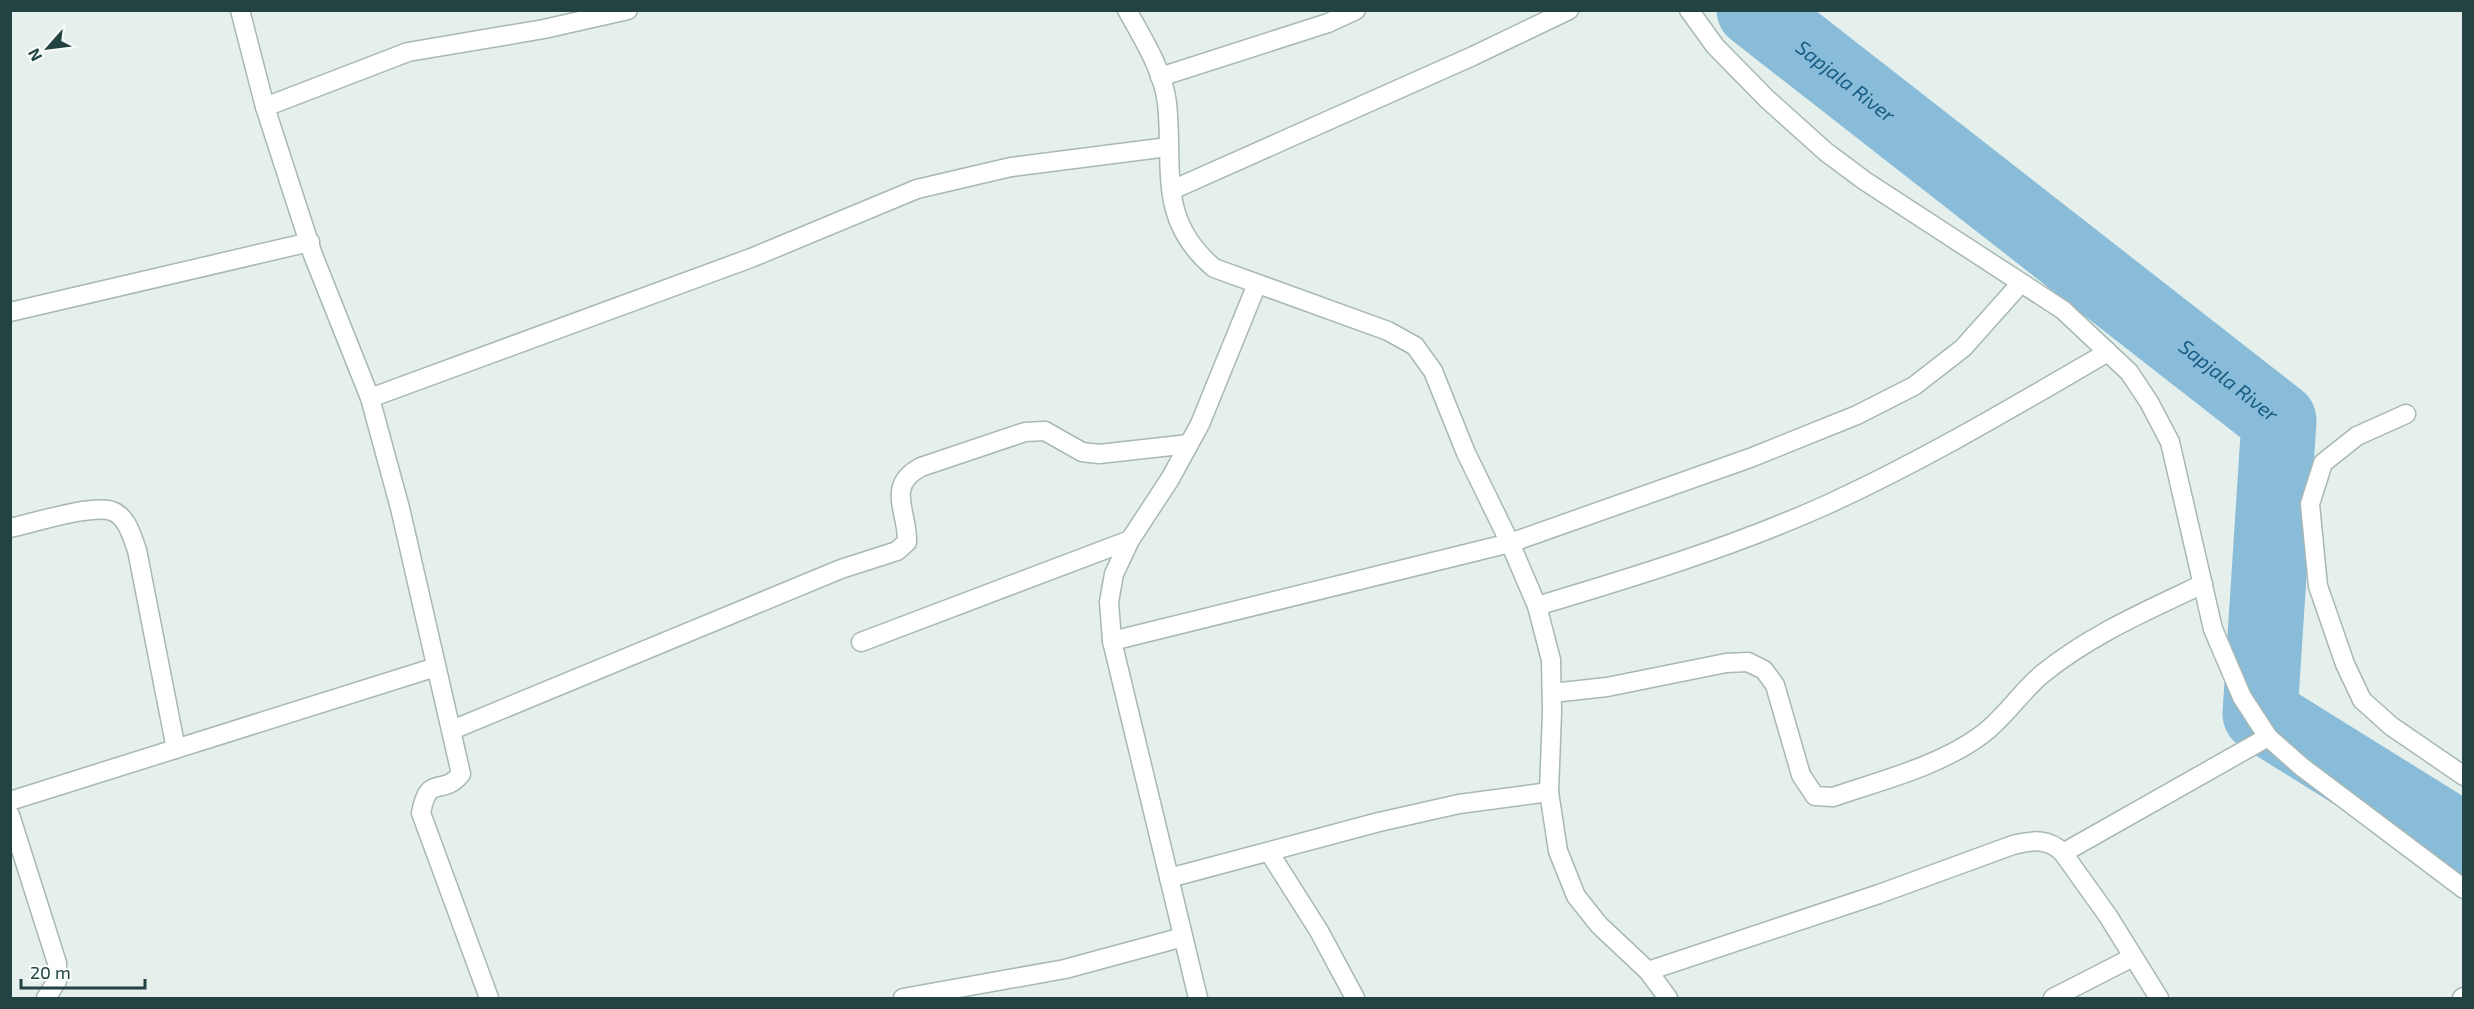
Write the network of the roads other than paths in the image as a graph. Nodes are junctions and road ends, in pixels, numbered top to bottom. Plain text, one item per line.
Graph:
1 (240, 10) edge
2 (628, 10) edge
3 (1127, 10) edge
4 (1356, 10) edge
5 (1569, 10) edge
6 (1689, 10) edge
7 (1160, 77) junction
8 (265, 107) junction
9 (1168, 147) junction
10 (1172, 190) junction
11 (310, 242) junction
12 (2021, 283) junction
13 (1257, 284) junction
14 (10, 312) edge
15 (2108, 352) junction
16 (370, 398) junction
17 (2406, 414) dead end
18 (1188, 444) junction
19 (10, 528) edge
20 (1130, 540) junction
21 (1510, 543) junction
22 (2203, 584) junction
23 (1537, 606) junction
24 (1112, 641) junction
25 (861, 642) dead end
26 (436, 667) junction
27 (1552, 693) junction
28 (452, 730) junction
29 (2268, 737) junction
30 (176, 749) junction
31 (2463, 776) edge
32 (1549, 792) junction
33 (10, 801) edge
34 (10, 815) edge
35 (1269, 852) junction
36 (2063, 853) junction
37 (1169, 878) junction
38 (2463, 889) edge
39 (1183, 937) junction
40 (2133, 957) junction
41 (1647, 971) junction
42 (45, 999) edge
43 (489, 999) edge
44 (903, 999) edge
45 (1198, 999) edge
46 (1355, 999) edge
47 (1668, 999) edge
48 (2053, 999) edge
49 (2159, 999) edge

1 - 8 street
2 - 8 street
3 - 7 street
4 - 7 street
5 - 10 street
6 - 12 street
7 - 9 street
8 - 11 street
9 - 10 street
9 - 16 street
10 - 13 street
11 - 14 street
11 - 16 street
12 - 15 street
12 - 21 street
13 - 18 street
13 - 21 street
15 - 22 street
15 - 23 street
16 - 26 street
17 - 31 street
18 - 20 street
18 - 28 street
19 - 30 street
20 - 24 street
20 - 25 street
21 - 23 street
21 - 24 street
22 - 27 street
22 - 29 street
23 - 27 street
24 - 37 street
26 - 28 street
26 - 30 street
27 - 32 street
28 - 43 street
29 - 36 street
29 - 38 street
30 - 33 street
32 - 35 street
32 - 41 street
34 - 42 street
35 - 37 street
35 - 46 street
36 - 40 street
36 - 41 street
37 - 39 street
39 - 44 street
39 - 45 street
40 - 48 street
40 - 49 street
41 - 47 street

